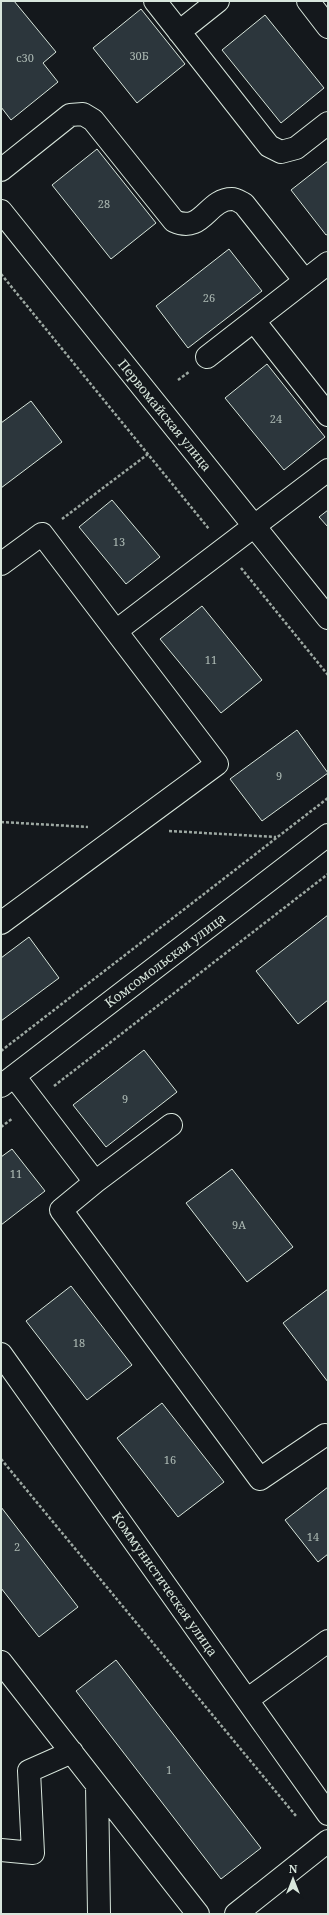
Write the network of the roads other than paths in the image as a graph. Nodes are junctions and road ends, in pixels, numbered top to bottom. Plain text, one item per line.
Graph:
1 (155, 1) edge
2 (218, 1) edge
3 (308, 1) edge
4 (328, 26) edge
5 (179, 32) junction
6 (328, 123) edge
7 (1, 170) edge
8 (1, 211) edge
9 (328, 263) edge
10 (305, 281) junction
11 (254, 320) junction
12 (207, 357) dead end
13 (328, 415) edge
14 (328, 470) edge
15 (255, 527) junction
16 (1, 564) edge
17 (328, 618) edge
18 (116, 631) junction
19 (328, 835) edge
20 (1, 922) edge
21 (7, 1081) edge
22 (172, 1125) dead end
23 (96, 1182) junction
24 (1, 1354) edge
25 (325, 1435) dead end
26 (328, 1641) edge
27 (1, 1662) edge
28 (248, 1700) junction
29 (72, 1752) junction
30 (97, 1785) junction
31 (328, 1814) edge
32 (325, 1844) edge
33 (1, 1850) edge
34 (257, 1907) edge
35 (99, 1914) edge
36 (198, 1914) edge
37 (236, 1914) edge

1 - 5 street
2 - 5 street
3 - 4 street
5 - 6 street
7 - 10 street
8 - 15 street, Первомайская улица
9 - 10 street
10 - 11 street
11 - 12 street
11 - 13 street
14 - 15 street
15 - 17 street, Первомайская улица
15 - 18 street
16 - 18 street
18 - 20 street
19 - 21 street, Комсомольская улица
21 - 23 street
22 - 23 street
23 - 25 street
24 - 28 street, Коммунистическая улица
26 - 28 street
27 - 29 street
28 - 31 street, Коммунистическая улица
29 - 30 street
29 - 33 street
30 - 35 street
30 - 36 street
32 - 34 street
34 - 37 street

